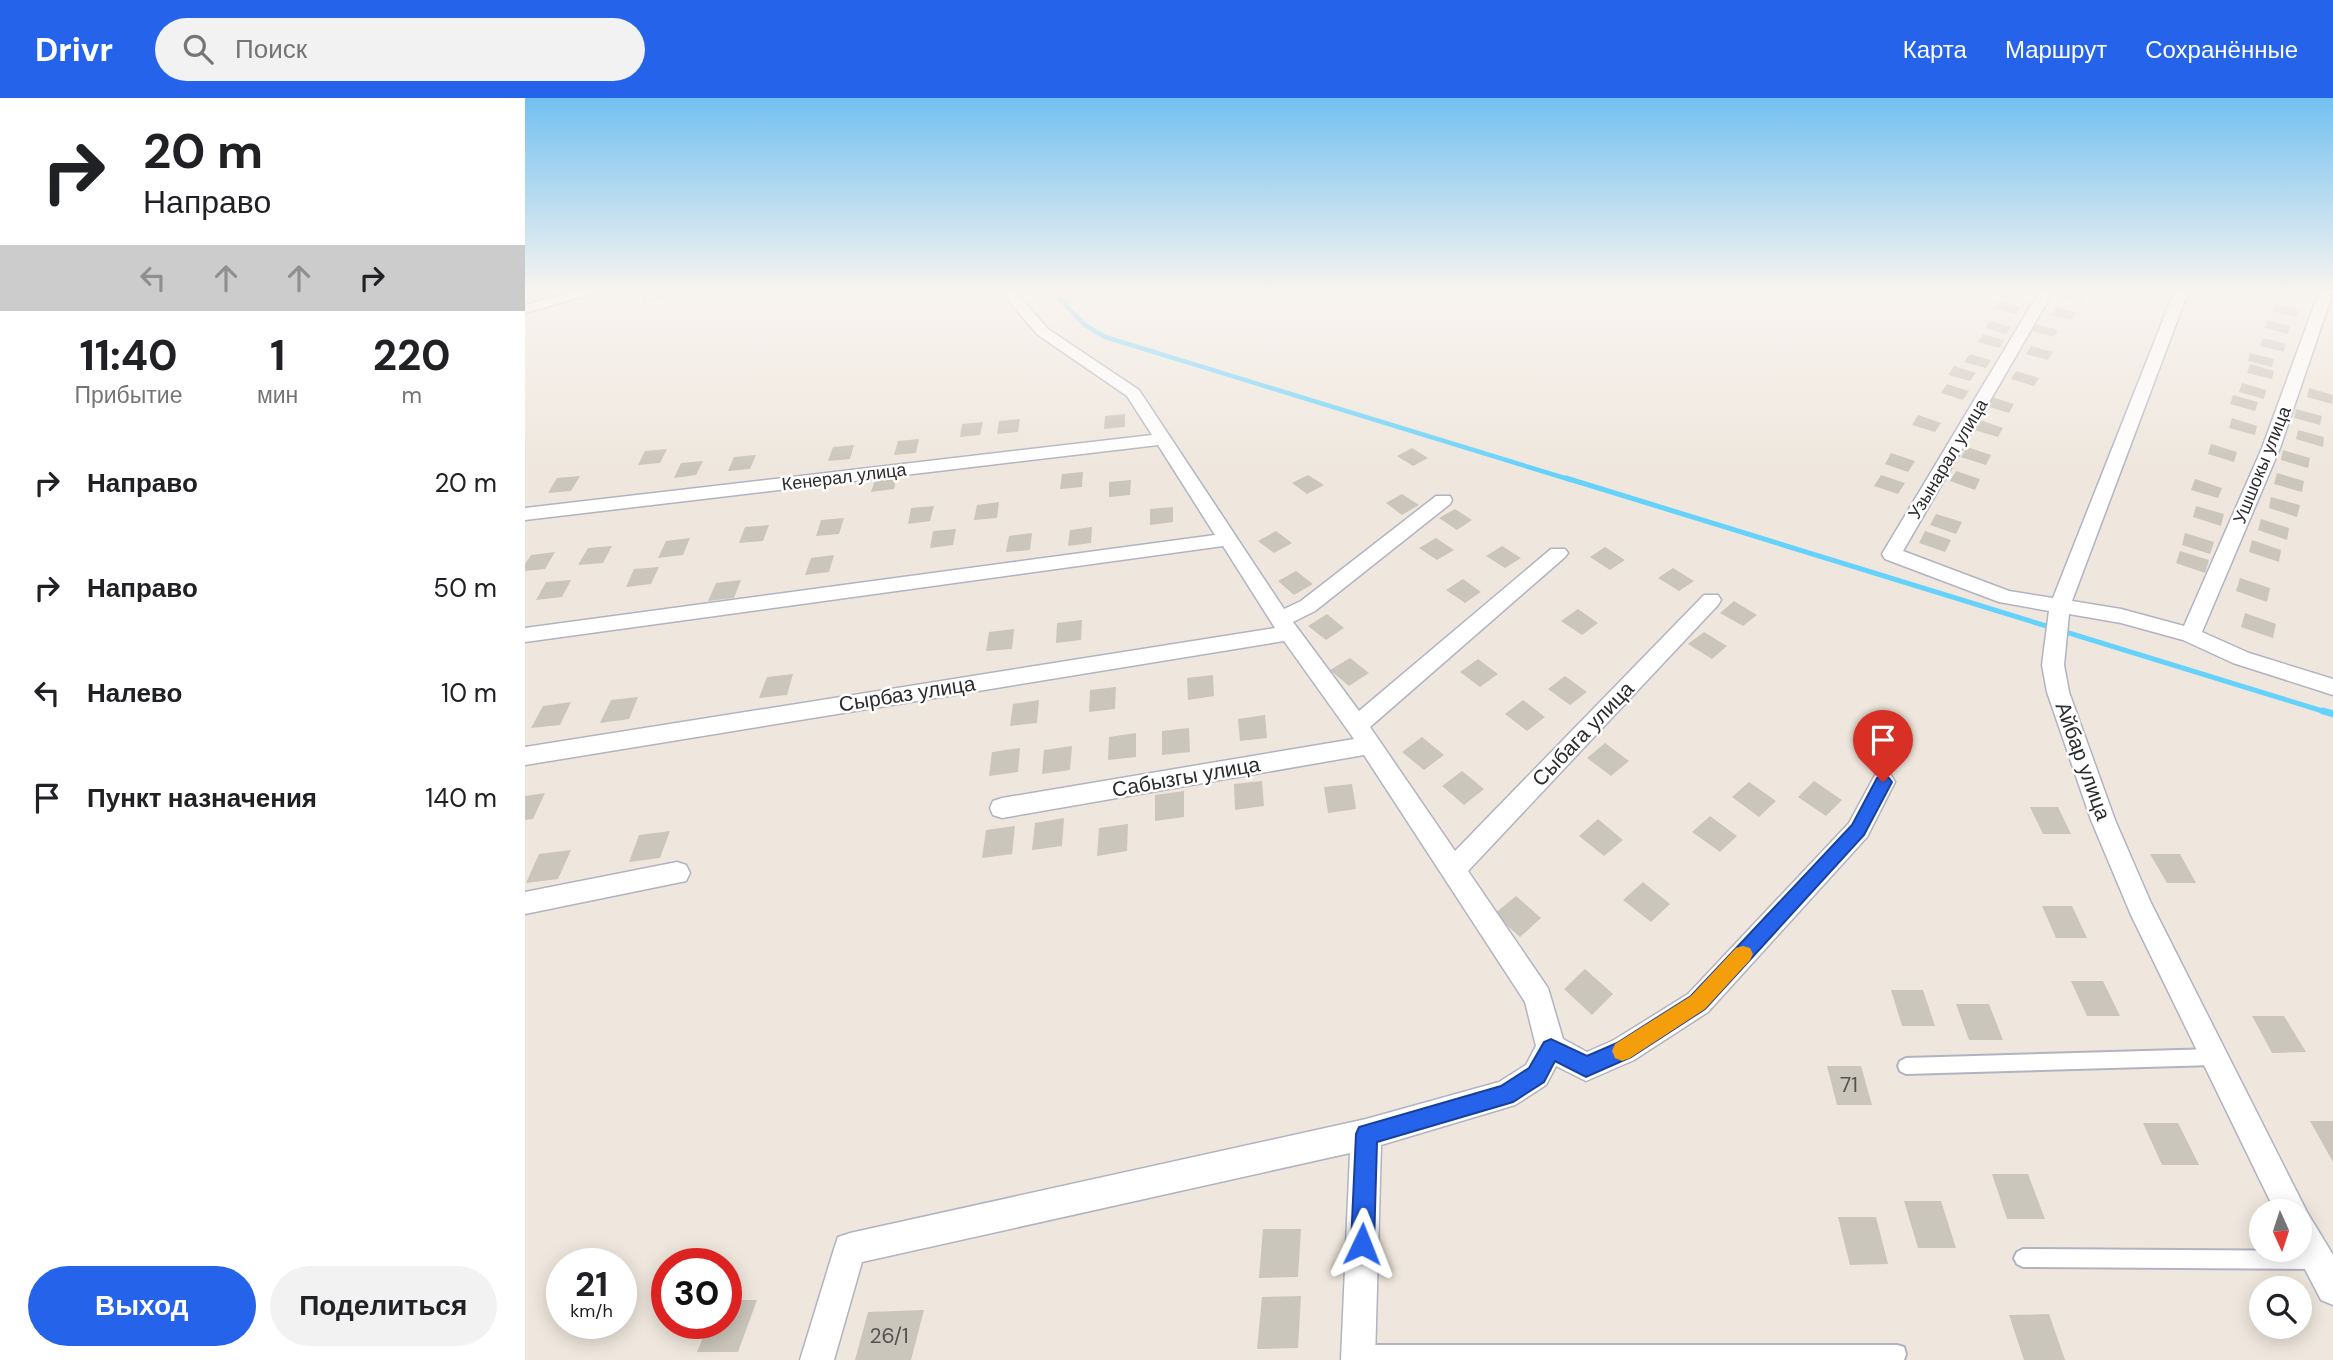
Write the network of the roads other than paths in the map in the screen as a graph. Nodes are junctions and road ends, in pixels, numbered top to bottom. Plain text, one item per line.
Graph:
1 (1072, 351) edge
2 (2011, 351) edge
3 (2158, 351) edge
4 (2305, 351) edge
5 (1163, 439) junction
6 (1444, 500) dead end
7 (525, 514) edge
8 (1229, 540) junction
9 (1557, 553) dead end
10 (1711, 600) dead end
11 (2060, 605) junction
12 (1285, 626) junction
13 (525, 635) edge
14 (2190, 635) junction
15 (2333, 687) edge
16 (1357, 725) junction
17 (1370, 745) junction
18 (525, 756) edge
19 (1883, 782) dead end
20 (1002, 808) dead end
21 (1454, 869) junction
22 (677, 873) dead end
23 (525, 903) edge
24 (1551, 1048) junction
25 (2214, 1057) junction
26 (1906, 1066) dead end
27 (1366, 1134) junction
28 (2286, 1199) edge
29 (2312, 1250) edge
30 (2023, 1258) dead end
31 (2317, 1260) junction
32 (2333, 1289) edge
33 (1897, 1354) dead end
34 (1358, 1357) edge
35 (817, 1360) edge

1 - 5 street
2 - 11 street, Узынарал улица
3 - 11 street, Айбар улица
4 - 14 street, Ушшокы улица
5 - 7 street, Кенерал улица
5 - 8 street
6 - 12 street, Сырбаз улица
8 - 12 street
8 - 13 street
9 - 16 street
10 - 21 street, Сыбага улица
11 - 14 street
11 - 25 street, Айбар улица
12 - 16 street
12 - 18 street, Сырбаз улица
14 - 15 street
16 - 17 street
17 - 20 street, Сабызгы улица
17 - 21 street
19 - 24 street
21 - 24 street
22 - 23 street
24 - 27 street
25 - 26 lane
25 - 28 street, Айбар улица
27 - 34 street
27 - 35 street
29 - 31 street
30 - 31 lane
31 - 32 street
33 - 34 lane

